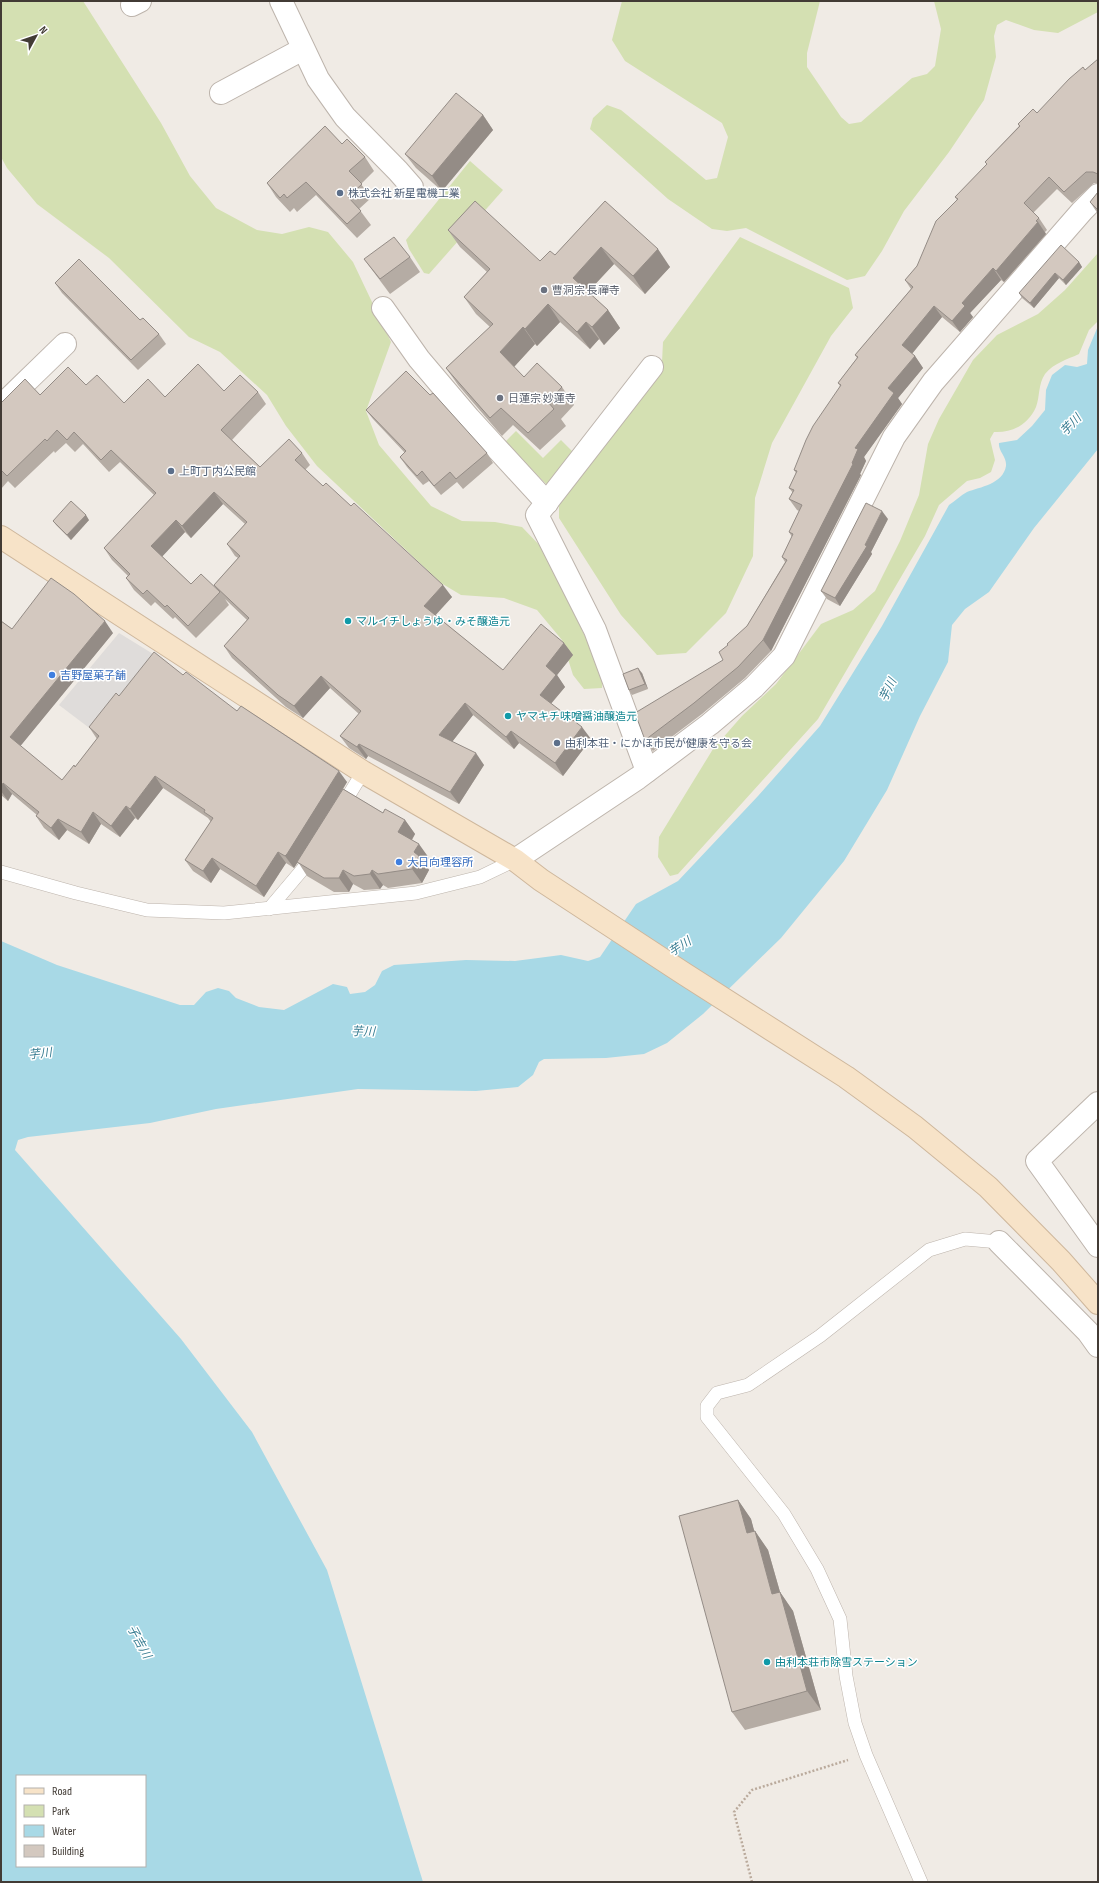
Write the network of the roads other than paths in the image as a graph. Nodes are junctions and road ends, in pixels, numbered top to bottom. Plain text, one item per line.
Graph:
1 (281, 1) edge
2 (303, 49) junction
3 (221, 93) dead end
4 (412, 188) dead end
5 (1098, 195) edge
6 (383, 308) dead end
7 (65, 344) dead end
8 (652, 367) dead end
9 (1, 406) edge
10 (547, 503) junction
11 (1, 537) edge
12 (647, 771) junction
13 (363, 772) junction
14 (335, 818) edge
15 (319, 844) edge
16 (515, 860) junction
17 (1, 872) edge
18 (269, 909) junction
19 (1098, 1103) edge
20 (999, 1242) joint
21 (1098, 1246) edge
22 (1098, 1303) edge
23 (1098, 1346) edge
24 (921, 1882) edge

1 - 2 street
2 - 3 street
2 - 4 street
5 - 12 street
6 - 10 street
7 - 9 street
8 - 10 street
10 - 12 street
11 - 13 street
12 - 16 street
13 - 14 lane
13 - 16 street
15 - 18 lane
16 - 18 lane
16 - 22 street
17 - 18 lane
19 - 21 street
20 - 23 street
20 - 24 lane

